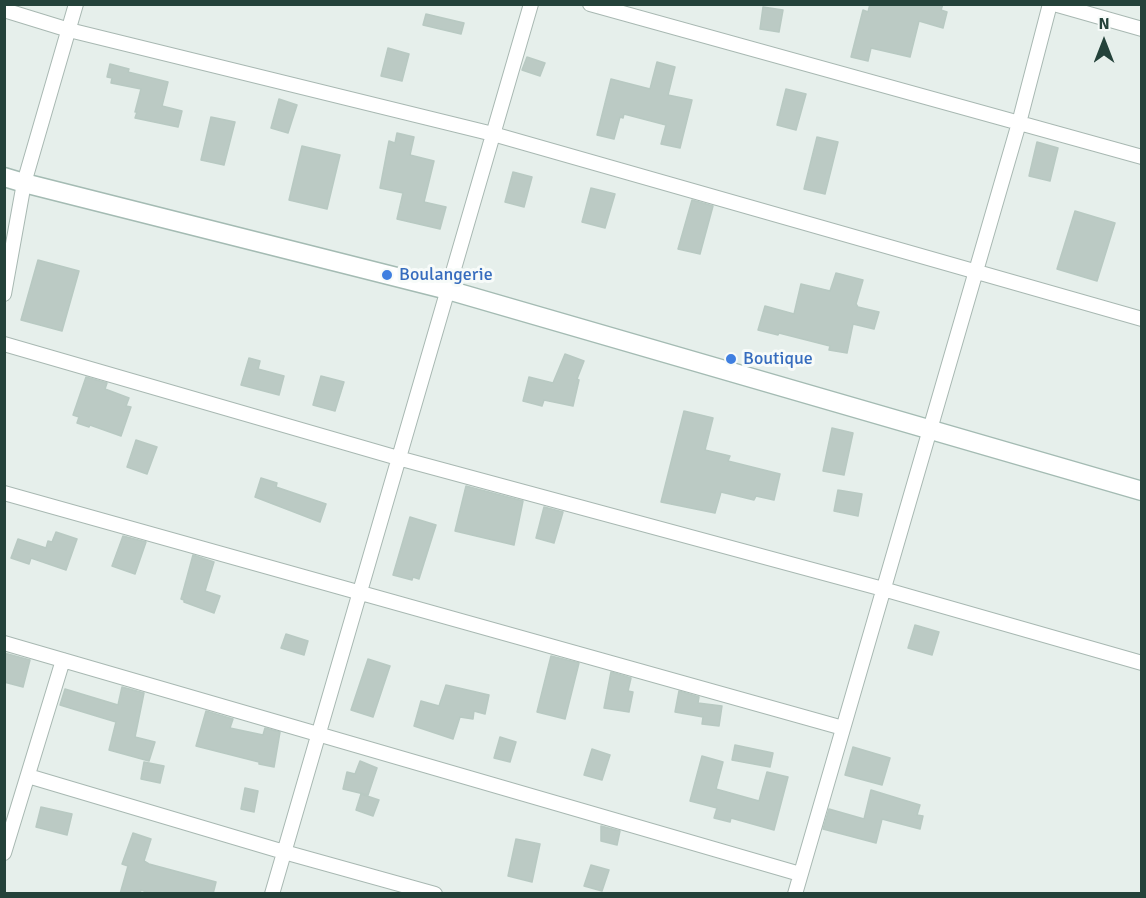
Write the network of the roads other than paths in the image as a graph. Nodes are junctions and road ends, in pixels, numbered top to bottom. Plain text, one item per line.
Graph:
1 (76, 4) edge
2 (531, 4) edge
3 (590, 4) edge
4 (1052, 4) edge
5 (4, 10) edge
6 (1142, 29) edge
7 (69, 30) junction
8 (1019, 123) junction
9 (493, 134) junction
10 (1142, 157) edge
11 (4, 177) edge
12 (24, 183) junction
13 (975, 272) junction
14 (448, 290) junction
15 (4, 294) edge
16 (1142, 320) edge
17 (4, 344) edge
18 (930, 429) junction
19 (398, 458) junction
20 (1142, 491) edge
21 (4, 493) edge
22 (883, 589) junction
23 (359, 593) junction
24 (4, 643) edge
25 (63, 660) junction
26 (1142, 663) edge
27 (843, 728) junction
28 (318, 734) junction
29 (28, 776) junction
30 (284, 852) junction
31 (4, 853) edge
32 (801, 874) junction
33 (272, 894) edge
34 (435, 894) edge
35 (795, 894) edge

1 - 7 street
2 - 9 street
3 - 8 street
4 - 6 street
4 - 8 street
5 - 7 street
7 - 9 street
7 - 12 street
8 - 10 street
8 - 13 street
9 - 13 street
9 - 14 street
11 - 12 street
12 - 14 street
12 - 15 street
13 - 16 street
13 - 18 street
14 - 18 street
14 - 19 street
17 - 19 street
18 - 20 street
18 - 22 street
19 - 22 street
19 - 23 street
21 - 23 street
22 - 26 street
22 - 27 street
23 - 27 street
23 - 28 street
24 - 25 street
25 - 28 street
25 - 29 street
27 - 32 street
28 - 30 street
28 - 32 street
29 - 30 street
29 - 31 street
30 - 33 street
30 - 34 street
32 - 35 street

